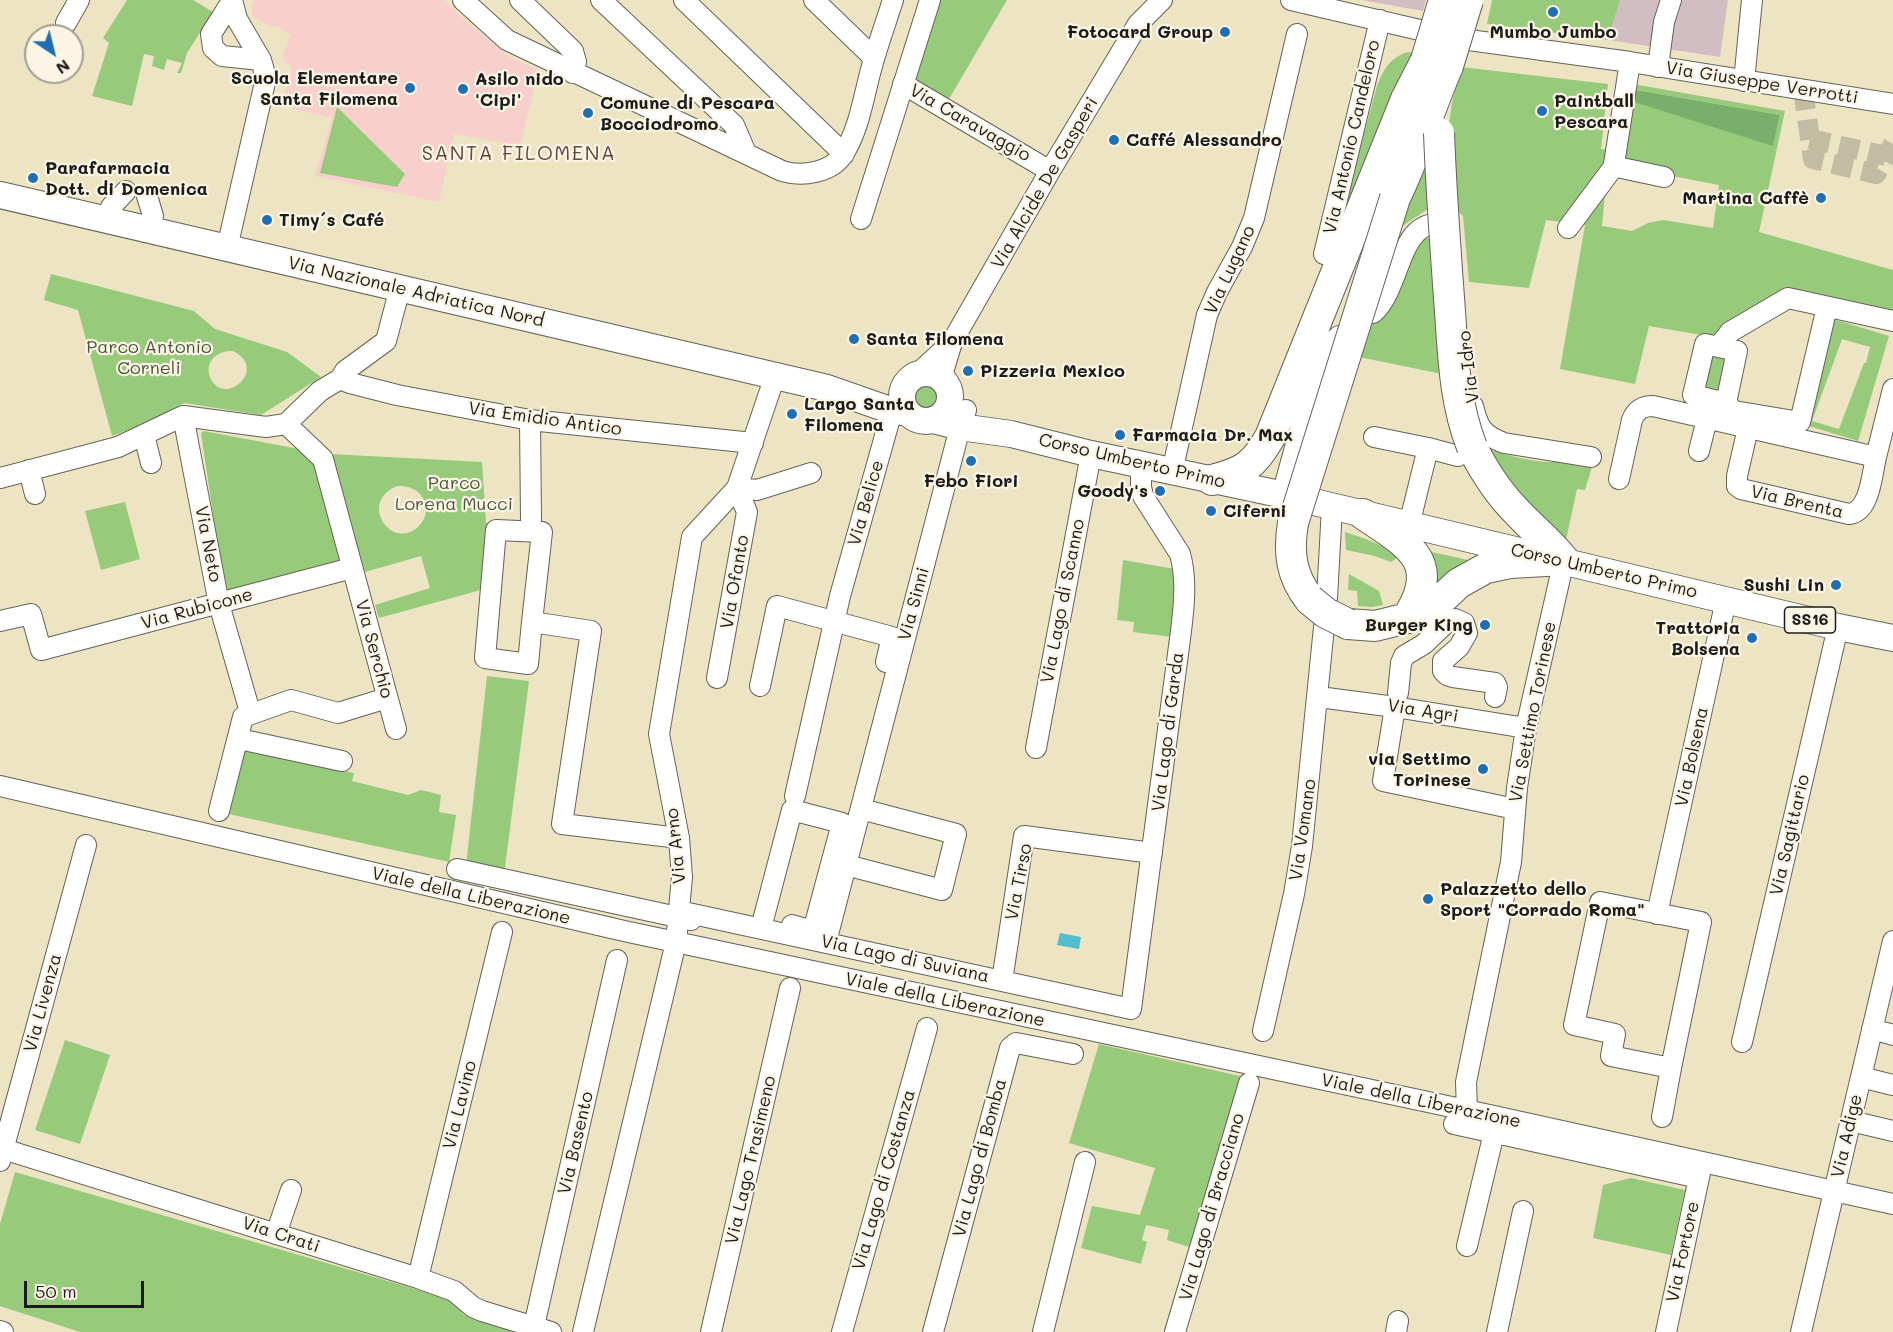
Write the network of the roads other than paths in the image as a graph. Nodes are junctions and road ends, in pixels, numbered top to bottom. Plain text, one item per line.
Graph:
1 (79, 0) edge
2 (463, 0) edge
3 (520, 0) edge
4 (601, 0) edge
5 (814, 0) edge
6 (893, 0) edge
7 (930, 0) edge
8 (1144, 0) edge
9 (1162, 0) edge
10 (1291, 0) edge
11 (1444, 0) edge
12 (1468, 0) edge
13 (1671, 0) edge
14 (1752, 0) edge
15 (232, 1) edge
16 (689, 2) edge
17 (1380, 20) junction
18 (66, 23) dead end
19 (1138, 24) junction
20 (1424, 31) dead end
21 (1297, 34) dead end
22 (1469, 40) dead end
23 (874, 58) junction
24 (261, 60) junction
25 (1630, 62) junction
26 (1437, 63) junction
27 (1658, 67) junction
28 (573, 73) junction
29 (1744, 81) junction
30 (903, 84) junction
31 (1893, 104) edge
32 (1426, 129) junction
33 (746, 153) junction
34 (844, 154) junction
35 (1615, 165) junction
36 (1050, 171) junction
37 (1664, 177) dead end
38 (126, 191) dead end
39 (0, 195) edge
40 (147, 196) dead end
41 (861, 219) dead end
42 (108, 220) junction
43 (1568, 228) dead end
44 (150, 230) junction
45 (227, 248) junction
46 (1324, 254) dead end
47 (400, 288) junction
48 (1827, 308) junction
49 (1373, 313) dead end
50 (1893, 321) edge
51 (1339, 336) dead end
52 (952, 342) junction
53 (1719, 346) junction
54 (775, 376) junction
55 (340, 379) junction
56 (911, 380) junction
57 (831, 389) junction
58 (1893, 389) edge
59 (954, 403) junction
60 (1726, 403) junction
61 (900, 412) junction
62 (183, 416) junction
63 (1707, 419) junction
64 (530, 420) junction
65 (286, 424) junction
66 (1748, 428) junction
67 (144, 435) junction
68 (1374, 437) dead end
69 (753, 443) junction
70 (1428, 448) junction
71 (1465, 451) junction
72 (1700, 451) dead end
73 (1091, 454) junction
74 (1591, 457) dead end
75 (1876, 457) junction
76 (151, 463) dead end
77 (1141, 465) junction
78 (29, 470) junction
79 (1172, 472) junction
80 (811, 473) dead end
81 (0, 478) edge
82 (1619, 479) dead end
83 (1212, 480) junction
84 (737, 488) junction
85 (35, 494) dead end
86 (1323, 504) joint
87 (1288, 505) junction
88 (1363, 514) junction
89 (531, 520) dead end
90 (1409, 525) junction
91 (1564, 560) junction
92 (352, 568) junction
93 (1319, 599) junction
94 (1726, 600) junction
95 (219, 604) junction
96 (1407, 618) junction
97 (0, 621) edge
98 (834, 621) junction
99 (532, 622) junction
100 (1336, 626) junction
101 (1838, 627) junction
102 (1892, 632) edge
103 (717, 678) dead end
104 (760, 686) dead end
105 (1319, 697) junction
106 (1496, 697) dead end
107 (387, 698) junction
108 (1396, 700) junction
109 (248, 705) dead end
110 (1527, 728) junction
111 (396, 729) dead end
112 (239, 739) junction
113 (1036, 748) dead end
114 (342, 761) dead end
115 (0, 786) edge
116 (795, 796) dead end
117 (857, 807) junction
118 (1515, 809) junction
119 (219, 811) dead end
120 (679, 838) junction
121 (86, 845) dead end
122 (1152, 853) junction
123 (846, 865) junction
124 (456, 869) dead end
125 (679, 914) junction
126 (1658, 914) junction
127 (762, 923) junction
128 (502, 932) dead end
129 (1893, 941) edge
130 (676, 942) junction
131 (826, 942) junction
132 (799, 945) dead end
133 (617, 960) dead end
134 (1002, 981) junction
135 (790, 988) dead end
136 (1131, 1009) joint
137 (927, 1028) dead end
138 (1872, 1029) junction
139 (1263, 1031) dead end
140 (1893, 1035) edge
141 (1742, 1042) dead end
142 (1073, 1054) dead end
143 (1671, 1068) junction
144 (1861, 1077) junction
145 (1249, 1083) dead end
146 (1893, 1085) edge
147 (1662, 1117) dead end
148 (1461, 1118) junction
149 (1851, 1121) junction
150 (1502, 1129) junction
151 (1893, 1131) edge
152 (1, 1153) edge
153 (1085, 1162) dead end
154 (291, 1190) dead end
155 (1834, 1190) junction
156 (1893, 1204) edge
157 (1523, 1211) dead end
158 (276, 1234) junction
159 (1467, 1246) dead end
160 (418, 1278) junction
161 (543, 1329) edge
162 (583, 1332) edge
163 (711, 1332) edge
164 (842, 1332) edge
165 (933, 1332) edge
166 (1043, 1332) edge
167 (1175, 1332) edge
168 (1497, 1332) edge
169 (1666, 1332) edge
170 (1801, 1332) edge

1 - 18 street
2 - 28 street
3 - 28 street
4 - 33 street
5 - 23 street
6 - 23 street
7 - 30 street, Via Caravaggio
8 - 19 street, Via Alcide De Gasperi
9 - 19 street, Via Alcide De Gasperi
10 - 17 street
11 - 26 highway, bridge
12 - 26 highway, bridge
13 - 27 street
14 - 29 street
15 - 24 street
15 - 24 street
16 - 34 street
17 - 20 street
17 - 46 street, Via Antonio Candeloro
19 - 36 street, Via Alcide De Gasperi
21 - 79 street, Via Lugano
22 - 25 street, Via Giuseppe Verrotti
23 - 34 street
24 - 45 street
25 - 27 street, Via Giuseppe Verrotti
25 - 35 street
26 - 32 highway
26 - 83 highway
27 - 29 street, Via Giuseppe Verrotti
28 - 33 street
29 - 31 street, Via Giuseppe Verrotti
30 - 36 street, Via Caravaggio
30 - 41 street
32 - 71 highway, bridge
32 - 87 highway, bridge
33 - 34 street
35 - 37 street
35 - 43 street
36 - 52 street, Via Alcide De Gasperi
38 - 42 street
39 - 42 main road, Via Nazionale Adriatica Nord
40 - 44 street
42 - 44 main road, Via Nazionale Adriatica Nord
44 - 45 main road, Via Nazionale Adriatica Nord
45 - 47 main road, Via Nazionale Adriatica Nord
47 - 54 main road, Via Nazionale Adriatica Nord
47 - 55 street
48 - 50 street
48 - 53 street
48 - 60 street
49 - 74 street, Via Idro
51 - 87 street
52 - 56 street, Via Alcide De Gasperi
52 - 59 street, Via Alcide De Gasperi
53 - 60 street
53 - 60 street
54 - 57 main road, Via Nazionale Adriatica Nord
54 - 69 street, Via Arno
55 - 64 street, Via Emidio Antico
55 - 65 street
56 - 57 main road
56 - 59 main road
56 - 61 main road
57 - 61 main road
58 - 75 street, Via Brenta
59 - 61 main road, Corso Umberto Primo
59 - 73 main road, Corso Umberto Primo
59 - 117 street, Via Sinni
61 - 98 street, Via Belice
62 - 65 street
62 - 67 street
62 - 95 street, Via Neto
63 - 66 street
63 - 72 street
63 - 82 street
64 - 69 street, Via Emidio Antico
64 - 89 street
65 - 92 street, Via Serchio
66 - 75 street
66 - 75 street, Via Brenta
67 - 76 street
67 - 78 street
68 - 70 street
69 - 84 street, Via Arno
70 - 71 street
70 - 90 street
71 - 91 highway
73 - 77 main road, Corso Umberto Primo
73 - 113 street, Via Lago di Scanno
77 - 79 main road, Corso Umberto Primo
77 - 122 street, Via Lago di Garda
78 - 81 street
78 - 85 street
79 - 83 main road, Corso Umberto Primo
80 - 84 street
83 - 87 main road, Corso Umberto Primo
84 - 103 street, Via Ofanto
84 - 120 street, Via Arno
86 - 88 main road, Corso Umberto Primo
86 - 93 street
87 - 93 highway
88 - 90 main road, Corso Umberto Primo
88 - 96 highway
90 - 91 main road, Corso Umberto Primo
91 - 94 main road, Corso Umberto Primo / SS16
91 - 96 highway
91 - 110 street, Via Settimo Torinese
92 - 95 street, Via Rubicone
92 - 107 street, Via Serchio
93 - 100 highway, bridge
94 - 101 main road, Corso Umberto Primo / SS16
94 - 126 street, Via Bolsena
95 - 97 street, Via Rubicone
95 - 109 street, Via Neto
96 - 100 highway
98 - 104 street
98 - 116 street, Via Belice
98 - 117 street
99 - 99 street
99 - 120 street
100 - 105 street, Via Vomano
101 - 102 main road, Corso Umberto Primo / SS16
101 - 141 street, Via Sagittario
105 - 108 street, Via Agri
105 - 139 street, Via Vomano
106 - 108 street
107 - 111 street, Via Serchio
107 - 112 street
108 - 110 street, Via Agri
108 - 118 street
110 - 118 street, Via Settimo Torinese
112 - 114 street
112 - 119 street
115 - 130 street, Viale della Liberazione
117 - 123 street
117 - 123 street
118 - 148 street, Via Settimo Torinese
120 - 125 street, Via Arno
121 - 152 street, Via Livenza
122 - 134 street, Via Tirso
122 - 136 street, Via Lago di Garda
123 - 131 street
124 - 125 street, Viale della Liberazione
125 - 127 street, Via Lago di Suviana
125 - 130 street, Via Arno
125 - 132 street, Viale della Liberazione
126 - 143 street
126 - 143 street
127 - 127 street
127 - 131 street, Via Lago di Suviana
128 - 160 street, Via Lavino
129 - 138 street, Via Adige
130 - 148 street, Viale della Liberazione
130 - 162 street, Via Arno
131 - 134 street, Via Lago di Suviana
133 - 161 street, Via Basento
134 - 136 street, Via Lago di Suviana
135 - 163 street, Via Lago Trasimeno
137 - 164 street, Via Lago di Costanza
138 - 140 street
138 - 144 street, Via Adige
142 - 165 street, Via Lago di Bomba
143 - 147 street
144 - 146 street
144 - 149 street, Via Adige
145 - 167 street, Via Lago di Bracciano
148 - 150 street, Viale della Liberazione
149 - 151 street
149 - 155 street, Via Adige
150 - 155 street, Viale della Liberazione
150 - 159 street
150 - 169 street, Via Fortore
152 - 158 street, Via Crati
153 - 166 street
154 - 158 street
155 - 156 street, Viale della Liberazione
155 - 170 street, Via Adige
157 - 168 street
158 - 160 street, Via Crati
160 - 161 street, Via Crati

